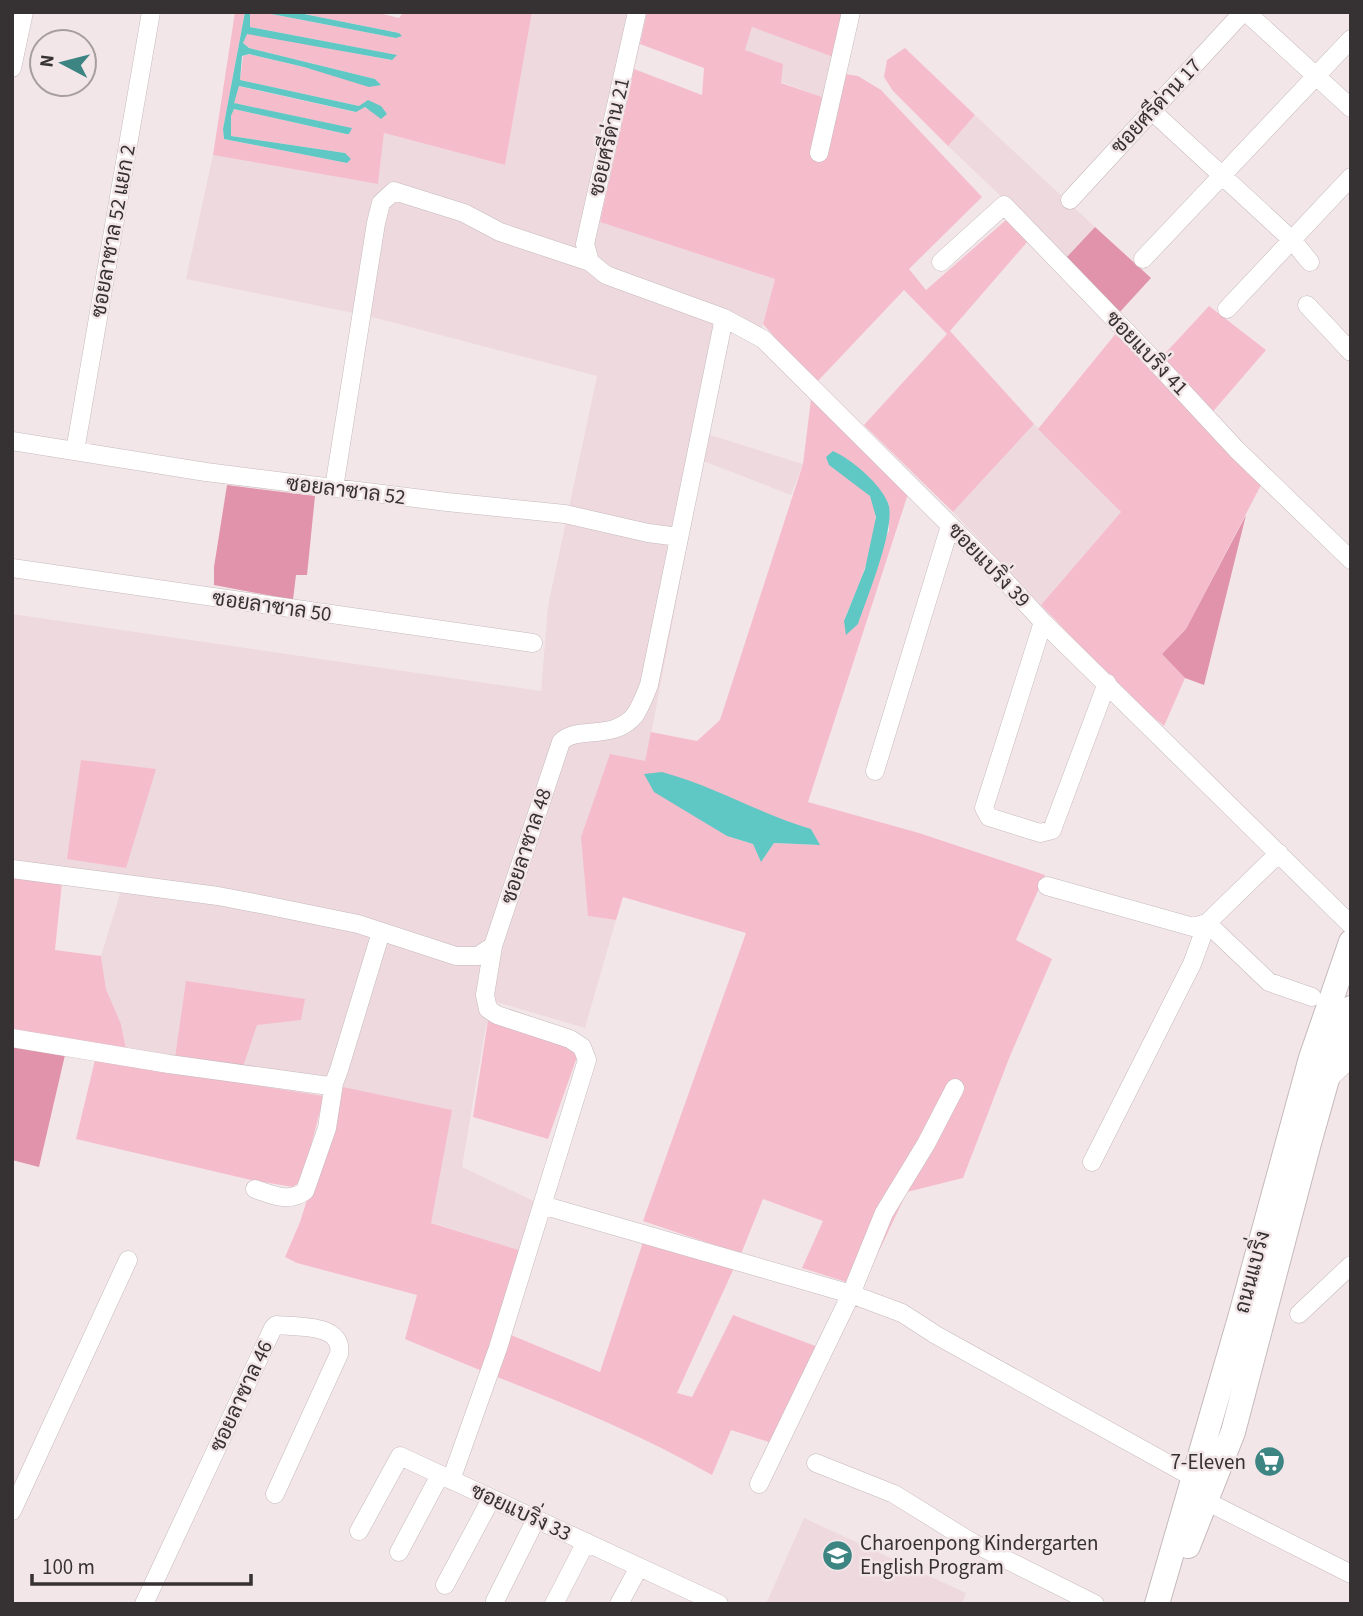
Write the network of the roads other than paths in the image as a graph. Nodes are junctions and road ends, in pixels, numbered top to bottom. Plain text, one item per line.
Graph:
1 (24, 12) edge
2 (152, 12) edge
3 (638, 12) edge
4 (851, 12) edge
5 (1245, 12) edge
6 (1351, 38) edge
7 (12, 68) edge
8 (1316, 76) junction
9 (1351, 108) edge
10 (1152, 111) junction
11 (819, 152) dead end
12 (1222, 176) junction
13 (1351, 177) edge
14 (1070, 200) dead end
15 (1292, 240) junction
16 (1143, 259) dead end
17 (590, 262) junction
18 (941, 262) dead end
19 (1310, 262) dead end
20 (1307, 305) dead end
21 (1227, 309) dead end
22 (724, 318) junction
23 (1351, 352) edge
24 (12, 440) edge
25 (75, 451) junction
26 (334, 488) junction
27 (950, 526) junction
28 (679, 537) junction
29 (1351, 560) edge
30 (12, 568) edge
31 (1043, 622) junction
32 (533, 643) dead end
33 (1107, 683) junction
34 (876, 771) dead end
35 (1279, 853) junction
36 (12, 869) edge
37 (1047, 886) dead end
38 (1207, 923) junction
39 (1351, 925) edge
40 (381, 932) junction
41 (1351, 942) edge
42 (493, 946) junction
43 (1312, 996) dead end
44 (1351, 1008) edge
45 (12, 1038) edge
46 (1351, 1058) edge
47 (1326, 1081) junction
48 (334, 1083) junction
49 (955, 1088) dead end
50 (1092, 1161) dead end
51 (255, 1189) dead end
52 (542, 1205) junction
53 (128, 1260) dead end
54 (1351, 1265) edge
55 (851, 1294) junction
56 (1299, 1314) dead end
57 (816, 1463) dead end
58 (446, 1478) junction
59 (1194, 1478) junction
60 (759, 1484) dead end
61 (275, 1494) dead end
62 (491, 1499) junction
63 (1206, 1501) junction
64 (12, 1511) edge
65 (536, 1519) junction
66 (359, 1531) dead end
67 (586, 1542) junction
68 (399, 1552) dead end
69 (639, 1567) junction
70 (1351, 1574) edge
71 (445, 1585) dead end
72 (684, 1596) edge
73 (495, 1601) dead end
74 (144, 1604) edge
75 (554, 1604) edge
76 (619, 1604) edge
77 (719, 1604) edge
78 (1095, 1604) edge
79 (1157, 1604) edge
80 (1163, 1604) edge

1 - 7 street
2 - 25 street, ซอยลาซาล 52 แยก 2
3 - 17 street, ซอยศรีด่าน 21
4 - 11 street
5 - 8 street
5 - 10 street, ซอยศรีด่าน 17
6 - 8 street
8 - 9 street
8 - 12 street
10 - 12 street
10 - 14 street, ซอยศรีด่าน 17
12 - 15 street
12 - 16 street
13 - 15 street
15 - 19 street
15 - 21 street
17 - 22 street, ซอยแบริ่ง 39
17 - 26 street, ซอยแบริ่ง 39
18 - 29 street, ซอยแบริ่ง 41
20 - 23 street
22 - 27 street, ซอยแบริ่ง 39
22 - 28 street, ซอยลาซาล 48
24 - 25 street, ซอยลาซาล 52
25 - 26 street, ซอยลาซาล 52
26 - 28 street, ซอยลาซาล 52
27 - 31 street, ซอยแบริ่ง 39
27 - 34 street
28 - 42 street, ซอยลาซาล 48
30 - 32 street, ซอยลาซาล 50
31 - 33 street, ซอยแบริ่ง 39
31 - 33 street
33 - 35 street, ซอยแบริ่ง 39
35 - 38 street
35 - 39 street, ซอยแบริ่ง 39
36 - 40 street
37 - 38 street
38 - 43 street
38 - 50 street
40 - 42 street
40 - 48 street
41 - 59 main road, ถนนแบริ่ง
42 - 52 street
44 - 47 main road, ถนนแบริ่ง
45 - 48 street
46 - 47 street
47 - 63 main road, ถนนแบริ่ง
48 - 51 street
49 - 55 street
52 - 55 street
52 - 58 street
53 - 64 street
54 - 56 street
55 - 59 street
55 - 60 street
57 - 78 street
58 - 62 street, ซอยแบริ่ง 33
58 - 66 street, ซอยแบริ่ง 33
58 - 68 street
59 - 79 main road, ถนนแบริ่ง
61 - 74 street, ซอยลาซาล 46
62 - 65 street, ซอยแบริ่ง 33
62 - 71 street
63 - 70 street
63 - 80 main road, ถนนแบริ่ง
65 - 67 street, ซอยแบริ่ง 33
65 - 73 street
67 - 69 street, ซอยแบริ่ง 33
67 - 75 street
69 - 72 street, ซอยแบริ่ง 33
69 - 76 street
72 - 77 street, ซอยแบริ่ง 33

